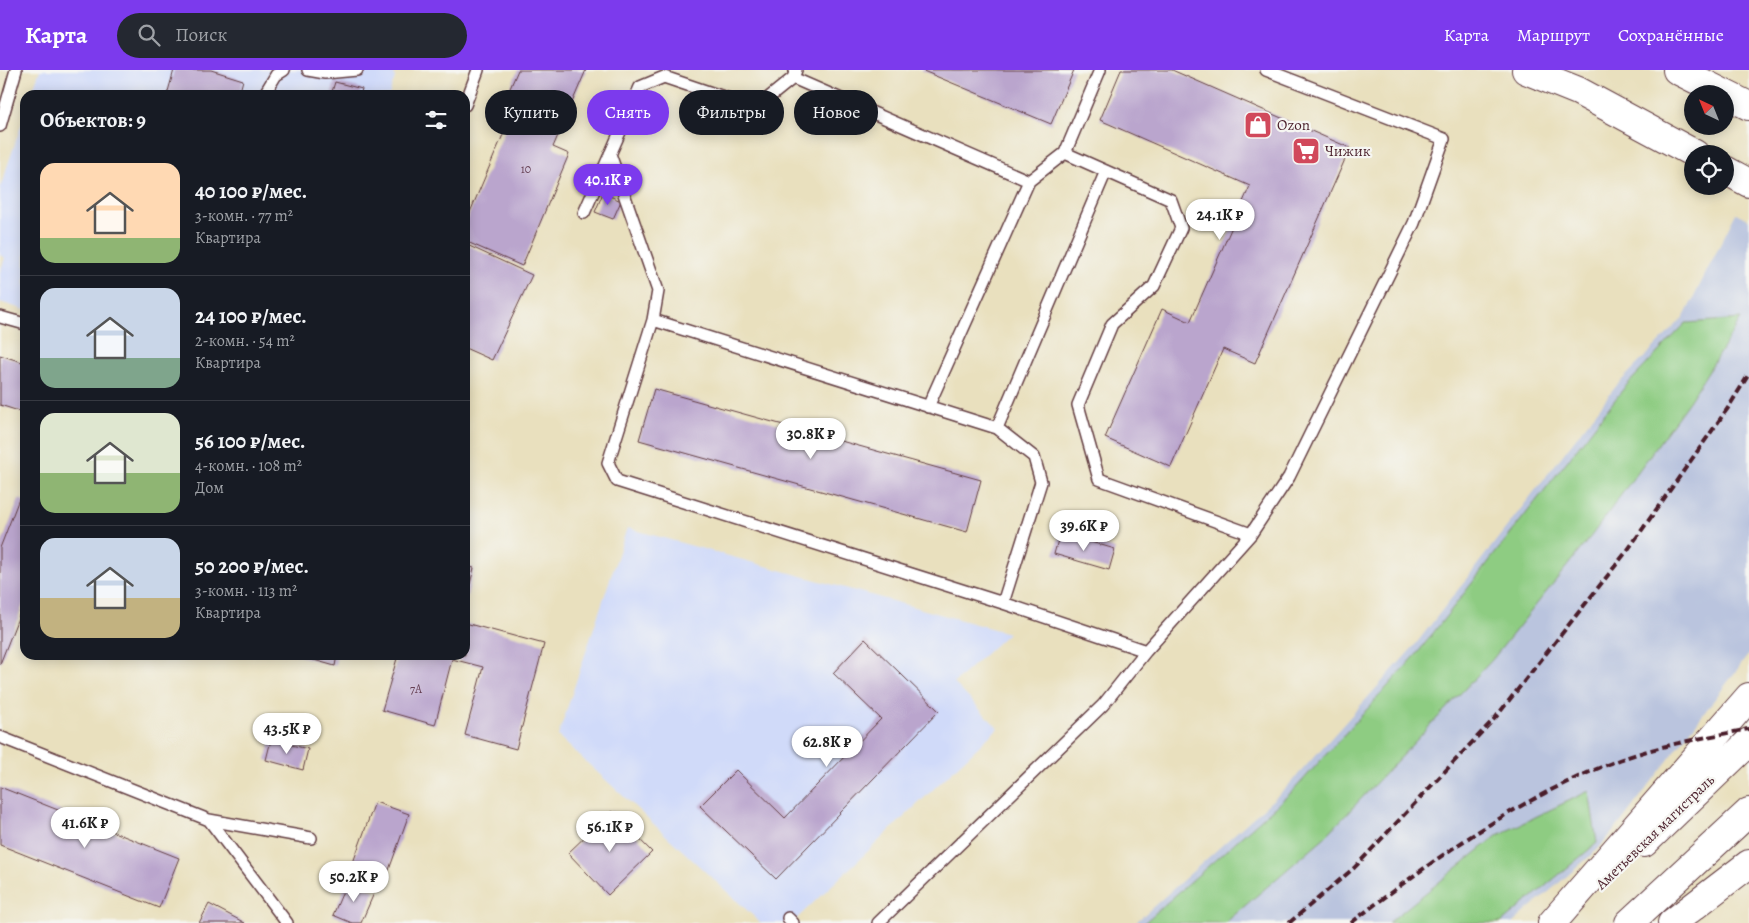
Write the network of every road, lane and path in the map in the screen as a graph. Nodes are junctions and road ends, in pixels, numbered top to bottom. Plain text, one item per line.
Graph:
1 (16, 70) edge
2 (284, 70) edge
3 (308, 70) edge
4 (357, 70) edge
5 (478, 70) edge
6 (1100, 70) edge
7 (1266, 70) edge
8 (1526, 70) edge
9 (1677, 70) edge
10 (795, 74) edge
11 (267, 90) edge
12 (470, 92) edge
13 (1749, 106) edge
14 (0, 126) edge
15 (1684, 148) edge
16 (1064, 153) junction
17 (610, 154) junction
18 (1106, 171) junction
19 (1734, 174) edge
20 (1029, 181) junction
21 (1749, 182) edge
22 (584, 213) dead end
23 (0, 316) edge
24 (653, 320) junction
25 (20, 322) edge
26 (928, 407) junction
27 (997, 428) junction
28 (1251, 534) junction
29 (1003, 603) junction
30 (1146, 651) junction
31 (1749, 696) edge
32 (0, 737) edge
33 (1749, 742) edge
34 (1749, 812) edge
35 (209, 820) junction
36 (311, 838) dead end
37 (1749, 864) edge
38 (287, 923) edge
39 (878, 923) edge
40 (1552, 923) edge
41 (1561, 923) edge
42 (1629, 923) edge
43 (1672, 923) edge

1 - 14 lane
2 - 11 lane
3 - 4 lane
5 - 12 lane
6 - 16 lane
7 - 28 lane
8 - 15 main road
9 - 13 main road
10 - 17 lane
10 - 20 lane
16 - 18 lane
16 - 20 lane
17 - 22 lane
17 - 24 lane
18 - 27 lane
18 - 28 lane
19 - 21 main road
20 - 26 lane
23 - 25 lane
24 - 26 lane
24 - 29 lane
26 - 27 lane
27 - 29 lane
28 - 30 lane
29 - 30 lane
30 - 39 lane
31 - 40 main road
32 - 35 lane
33 - 41 main road, Аметьевская магистраль
34 - 42 main road
35 - 36 lane
35 - 38 lane
37 - 43 main road

